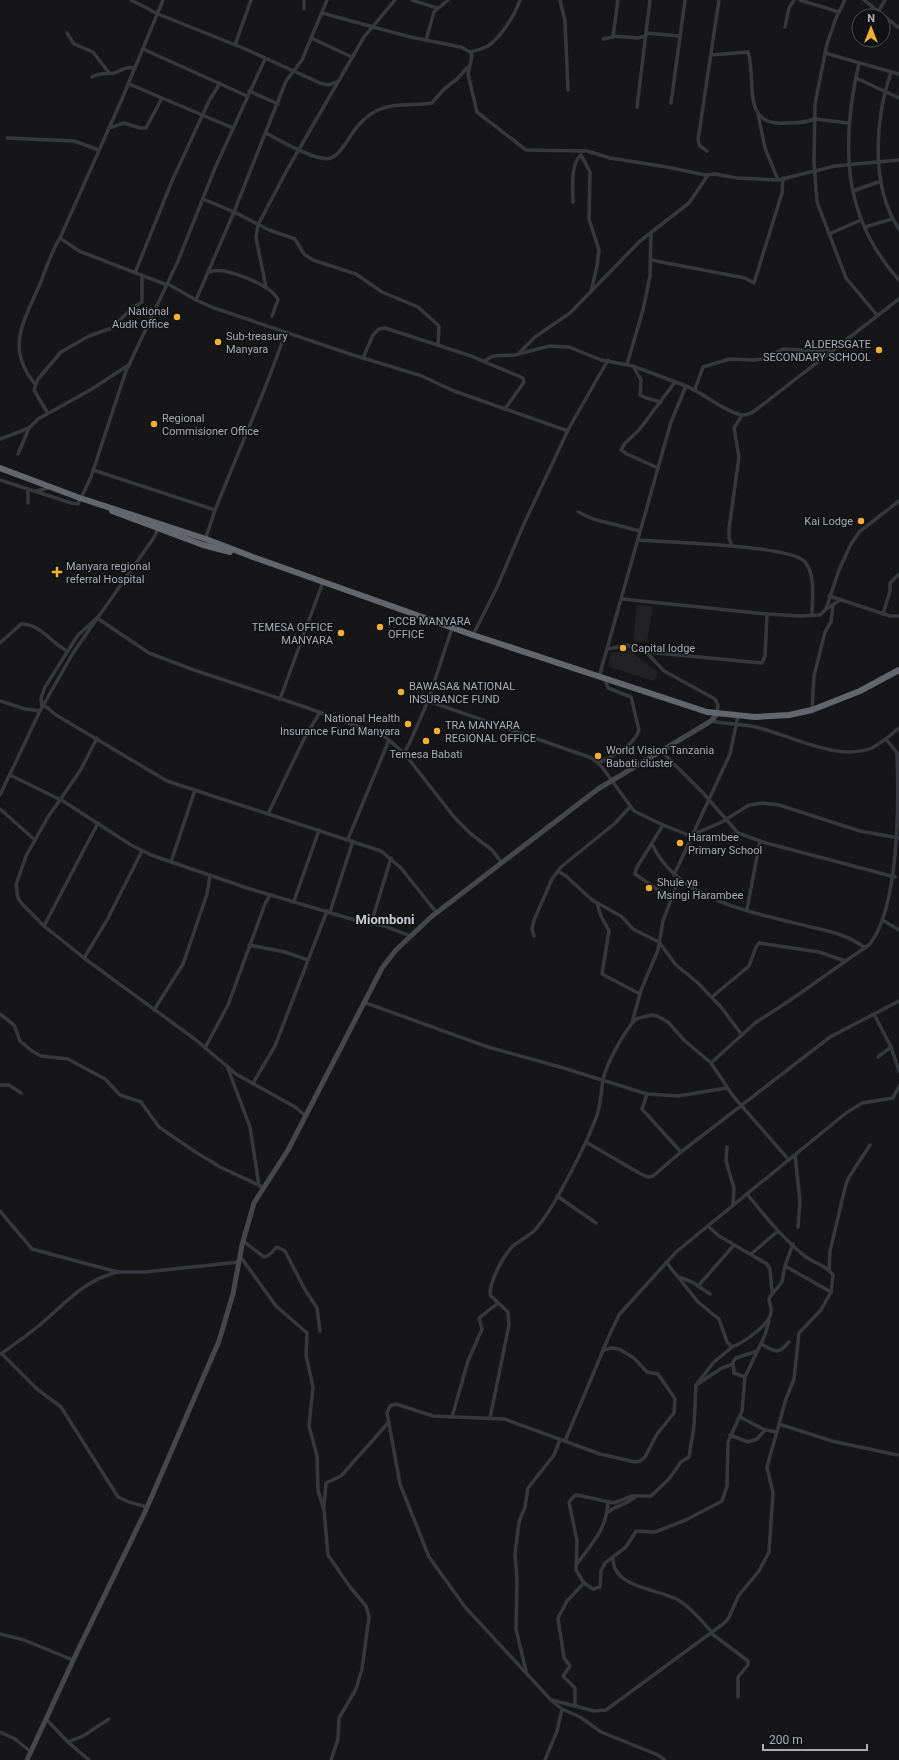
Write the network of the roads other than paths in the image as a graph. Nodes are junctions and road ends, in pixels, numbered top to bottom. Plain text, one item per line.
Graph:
1 (131, 0) edge
2 (163, 0) edge
3 (250, 0) edge
4 (304, 0) edge
5 (327, 0) edge
6 (395, 0) edge
7 (412, 0) edge
8 (448, 0) edge
9 (520, 0) edge
10 (560, 0) edge
11 (618, 0) edge
12 (650, 0) edge
13 (685, 0) edge
14 (719, 0) edge
15 (794, 0) edge
16 (800, 0) edge
17 (846, 0) edge
18 (864, 0) edge
19 (437, 8) junction
20 (873, 8) edge
21 (304, 9) dead end
22 (839, 12) junction
23 (322, 13) junction
24 (158, 14) junction
25 (891, 22) edge
26 (374, 26) junction
27 (785, 27) dead end
28 (899, 28) edge
29 (67, 33) dead end
30 (646, 34) junction
31 (613, 36) junction
32 (679, 36) junction
33 (311, 38) junction
34 (603, 39) dead end
35 (426, 40) junction
36 (236, 45) junction
37 (143, 49) junction
38 (470, 52) junction
39 (825, 53) junction
40 (711, 55) junction
41 (352, 57) junction
42 (265, 59) junction
43 (859, 63) junction
44 (469, 67) junction
45 (135, 68) junction
46 (293, 71) junction
47 (891, 72) junction
48 (109, 73) junction
49 (899, 74) edge
50 (92, 77) dead end
51 (856, 78) junction
52 (338, 81) junction
53 (220, 83) junction
54 (128, 84) junction
55 (568, 90) dead end
56 (249, 91) junction
57 (886, 91) junction
58 (247, 96) junction
59 (162, 98) junction
60 (899, 98) edge
61 (671, 103) dead end
62 (278, 104) junction
63 (637, 107) dead end
64 (758, 113) junction
65 (203, 115) junction
66 (815, 118) junction
67 (848, 123) junction
68 (109, 128) junction
69 (233, 128) junction
70 (266, 133) junction
71 (7, 138) dead end
72 (99, 150) junction
73 (300, 150) junction
74 (587, 151) junction
75 (707, 151) dead end
76 (581, 155) junction
77 (899, 160) edge
78 (878, 163) junction
79 (849, 164) junction
80 (814, 170) junction
81 (708, 175) junction
82 (783, 178) junction
83 (778, 180) junction
84 (881, 181) junction
85 (853, 191) junction
86 (203, 199) junction
87 (573, 202) dead end
88 (234, 212) junction
89 (892, 219) junction
90 (861, 220) junction
91 (258, 225) junction
92 (865, 227) junction
93 (899, 229) edge
94 (651, 232) junction
95 (829, 234) junction
96 (60, 238) junction
97 (651, 260) junction
98 (208, 272) junction
99 (135, 273) junction
100 (142, 276) junction
101 (899, 280) edge
102 (167, 284) junction
103 (266, 287) junction
104 (591, 292) junction
105 (899, 299) edge
106 (196, 300) junction
107 (877, 315) junction
108 (272, 316) dead end
109 (286, 332) junction
110 (438, 345) junction
111 (836, 348) junction
112 (519, 353) junction
113 (363, 358) junction
114 (608, 360) junction
115 (484, 361) junction
116 (130, 363) junction
117 (627, 364) junction
118 (633, 366) junction
119 (675, 382) junction
120 (35, 384) junction
121 (686, 386) junction
122 (694, 389) junction
123 (661, 402) junction
124 (505, 409) junction
125 (47, 412) junction
126 (742, 415) junction
127 (29, 428) junction
128 (568, 431) junction
129 (0, 439) edge
130 (18, 454) dead end
131 (0, 468) edge
132 (658, 468) junction
133 (93, 470) junction
134 (0, 480) edge
135 (52, 487) junction
136 (28, 489) junction
137 (35, 491) junction
138 (80, 498) junction
139 (899, 501) edge
140 (28, 503) dead end
141 (215, 510) junction
142 (578, 512) dead end
143 (159, 526) junction
144 (640, 531) junction
145 (206, 539) junction
146 (638, 540) junction
147 (203, 546) junction
148 (732, 546) junction
149 (253, 557) junction
150 (899, 574) edge
151 (323, 582) junction
152 (829, 596) junction
153 (622, 599) junction
154 (840, 600) junction
155 (833, 606) junction
156 (826, 609) junction
157 (767, 614) junction
158 (883, 614) junction
159 (812, 616) junction
160 (899, 616) edge
161 (97, 618) junction
162 (452, 628) junction
163 (473, 635) junction
164 (0, 643) edge
165 (608, 649) junction
166 (67, 651) junction
167 (646, 652) junction
168 (899, 670) edge
169 (602, 678) junction
170 (280, 699) junction
171 (0, 701) edge
172 (428, 701) junction
173 (42, 708) junction
174 (812, 710) junction
175 (320, 712) junction
176 (717, 714) junction
177 (738, 716) junction
178 (711, 721) junction
179 (737, 726) junction
180 (899, 728) edge
181 (97, 738) junction
182 (886, 739) junction
183 (389, 740) junction
184 (661, 751) junction
185 (404, 753) junction
186 (898, 755) edge
187 (598, 762) junction
188 (10, 775) junction
189 (611, 780) junction
190 (195, 790) junction
191 (0, 795) edge
192 (60, 800) junction
193 (708, 800) junction
194 (630, 807) junction
195 (0, 809) edge
196 (268, 814) junction
197 (727, 819) junction
198 (98, 823) junction
199 (663, 825) junction
200 (319, 830) junction
201 (694, 834) junction
202 (898, 838) edge
203 (348, 839) junction
204 (35, 840) junction
205 (353, 841) junction
206 (760, 841) junction
207 (652, 844) junction
208 (142, 851) junction
209 (391, 858) junction
210 (171, 862) junction
211 (502, 863) junction
212 (558, 871) junction
213 (210, 875) junction
214 (674, 875) junction
215 (895, 876) junction
216 (679, 878) junction
217 (270, 894) junction
218 (670, 899) junction
219 (294, 901) junction
220 (597, 903) junction
221 (747, 909) junction
222 (328, 912) junction
223 (436, 912) junction
224 (884, 921) junction
225 (371, 924) junction
226 (44, 926) junction
227 (899, 930) edge
228 (410, 936) junction
229 (534, 936) dead end
230 (659, 942) junction
231 (249, 945) junction
232 (865, 948) junction
233 (84, 958) junction
234 (308, 960) junction
235 (845, 961) junction
236 (640, 994) junction
237 (712, 998) junction
238 (899, 1001) edge
239 (363, 1002) junction
240 (154, 1010) junction
241 (0, 1014) edge
242 (874, 1014) junction
243 (632, 1023) junction
244 (742, 1035) junction
245 (891, 1047) junction
246 (205, 1048) junction
247 (878, 1057) dead end
248 (711, 1063) junction
249 (226, 1066) junction
250 (899, 1071) edge
251 (603, 1080) junction
252 (253, 1083) junction
253 (0, 1085) edge
254 (899, 1086) edge
255 (727, 1088) junction
256 (22, 1093) dead end
257 (647, 1094) junction
258 (895, 1096) junction
259 (899, 1100) edge
260 (741, 1106) junction
261 (306, 1116) junction
262 (586, 1142) junction
263 (870, 1145) dead end
264 (727, 1148) dead end
265 (681, 1152) junction
266 (795, 1155) junction
267 (789, 1160) junction
268 (261, 1186) junction
269 (746, 1194) junction
270 (557, 1196) junction
271 (733, 1205) junction
272 (0, 1211) edge
273 (596, 1223) dead end
274 (708, 1226) junction
275 (798, 1227) dead end
276 (778, 1231) junction
277 (243, 1241) junction
278 (793, 1244) junction
279 (734, 1245) junction
280 (751, 1254) junction
281 (240, 1256) junction
282 (239, 1262) junction
283 (666, 1262) junction
284 (785, 1266) junction
285 (829, 1270) junction
286 (119, 1272) junction
287 (678, 1277) junction
288 (699, 1285) junction
289 (772, 1292) junction
290 (831, 1292) junction
291 (710, 1294) dead end
292 (498, 1303) junction
293 (768, 1320) junction
294 (320, 1330) dead end
295 (789, 1342) dead end
296 (761, 1344) junction
297 (732, 1346) junction
298 (603, 1350) junction
299 (757, 1351) junction
300 (1, 1354) edge
301 (733, 1364) junction
302 (745, 1376) junction
303 (696, 1385) junction
304 (452, 1417) junction
305 (740, 1417) junction
306 (490, 1418) junction
307 (389, 1422) junction
308 (779, 1424) junction
309 (765, 1430) junction
310 (777, 1432) junction
311 (730, 1435) junction
312 (562, 1441) junction
313 (897, 1455) dead end
314 (636, 1496) junction
315 (608, 1502) junction
316 (147, 1507) junction
317 (324, 1510) junction
318 (607, 1513) junction
319 (613, 1557) junction
320 (576, 1566) junction
321 (584, 1583) junction
322 (712, 1633) junction
323 (0, 1634) edge
324 (73, 1660) junction
325 (526, 1672) junction
326 (738, 1697) dead end
327 (551, 1700) junction
328 (575, 1706) junction
329 (562, 1709) junction
330 (46, 1719) junction
331 (109, 1719) dead end
332 (0, 1732) edge
333 (68, 1742) junction
334 (31, 1752) junction
335 (27, 1760) edge
336 (89, 1760) edge
337 (331, 1760) edge
338 (545, 1760) edge
339 (665, 1760) edge

1 - 24 street
2 - 24 street
3 - 36 street
4 - 21 street
5 - 23 street
6 - 26 street
7 - 19 street
8 - 19 street
9 - 38 street
10 - 55 street
11 - 31 street
12 - 30 street
13 - 32 street
14 - 40 street
15 - 27 street
16 - 22 street
17 - 22 street
18 - 20 street
19 - 35 street
22 - 39 street
23 - 26 street
23 - 33 street
24 - 36 street
24 - 37 street
25 - 28 street
26 - 35 street
26 - 41 street
29 - 48 street
30 - 31 street
30 - 32 street
30 - 63 street
31 - 34 street
32 - 61 street
33 - 41 street
33 - 46 street
35 - 38 street
36 - 42 street
37 - 45 street
37 - 53 street
38 - 44 street
39 - 43 street
39 - 66 street
40 - 64 street
40 - 75 street
41 - 52 street
42 - 46 street
42 - 56 street
43 - 47 street
43 - 51 street
44 - 73 street
44 - 74 street
45 - 48 street
45 - 54 street
46 - 52 street
46 - 62 street
47 - 49 street
47 - 57 street
48 - 50 street
51 - 57 street
51 - 67 street
52 - 73 street
53 - 58 street
53 - 65 street
54 - 59 street
54 - 68 street
56 - 58 street
56 - 62 street
57 - 60 street
57 - 78 street
58 - 69 street
59 - 65 street
59 - 68 street
62 - 70 street
64 - 66 street
64 - 83 street
65 - 69 street
65 - 99 street
66 - 67 street
66 - 80 street
67 - 79 street
68 - 72 street
69 - 86 street
70 - 73 street
70 - 88 street
71 - 72 street
72 - 96 street
73 - 91 street
74 - 76 street
74 - 81 street
76 - 87 street
76 - 104 street
77 - 78 street
78 - 79 street
78 - 84 street
79 - 80 street
79 - 85 street
80 - 82 street
80 - 95 street
81 - 83 street
81 - 94 street
82 - 83 street
82 - 97 street
84 - 85 street
84 - 89 street
85 - 90 street
86 - 88 street
86 - 102 street
88 - 91 street
88 - 98 street
89 - 92 street
89 - 93 street
90 - 92 street
90 - 95 street
91 - 103 street
91 - 110 street
92 - 101 street
94 - 97 street
94 - 104 street
95 - 107 street
96 - 99 street
96 - 120 street
97 - 117 street
98 - 103 street
98 - 106 street
99 - 100 street
100 - 102 street
100 - 120 street
102 - 106 street
102 - 116 street
103 - 108 street
104 - 112 street
105 - 107 street
106 - 109 street
107 - 111 street
109 - 113 street
109 - 141 street
110 - 113 street
110 - 115 street
111 - 122 street
111 - 126 street
112 - 114 street
112 - 115 street
113 - 124 street
114 - 117 street
114 - 128 street
115 - 124 street
116 - 125 street
116 - 133 street
117 - 118 street
118 - 119 street
118 - 123 street
119 - 121 street
119 - 123 street
120 - 125 street
121 - 122 street
121 - 132 street
122 - 126 street
123 - 132 street
124 - 128 street
125 - 127 street
126 - 148 street
127 - 129 street
127 - 130 street
128 - 163 street
131 - 135 highway
132 - 144 street
133 - 138 street
133 - 141 street
134 - 136 street
135 - 137 street
135 - 138 highway
136 - 137 street
136 - 140 street
137 - 138 street
138 - 143 highway
139 - 152 street
141 - 145 street
142 - 144 street
143 - 145 highway
143 - 147 highway
143 - 161 street
144 - 146 street
145 - 147 street
145 - 149 highway
146 - 148 street
146 - 153 street
147 - 149 highway
148 - 159 street
149 - 151 highway
150 - 158 street
151 - 162 highway
151 - 170 street
152 - 154 street
152 - 156 street
153 - 157 street
153 - 165 street
154 - 155 street
154 - 158 street
155 - 156 street
155 - 174 street
156 - 159 street
157 - 159 street
157 - 167 street
158 - 160 street
161 - 166 street
161 - 170 street
161 - 173 street
162 - 163 highway
162 - 172 street
163 - 169 highway
164 - 166 street
165 - 167 street
165 - 169 street
166 - 173 street
167 - 176 street
168 - 174 highway
169 - 176 highway
169 - 187 street
170 - 175 street
171 - 173 street
172 - 185 street
172 - 187 street
173 - 181 street
173 - 188 street
174 - 177 highway
175 - 183 street
175 - 196 street
176 - 177 highway
176 - 178 street
177 - 179 street
178 - 179 street
178 - 184 street
179 - 182 street
179 - 193 street
180 - 182 street
181 - 190 street
181 - 192 street
182 - 186 street
183 - 185 street
183 - 203 street
184 - 189 street
184 - 193 street
185 - 211 street
186 - 202 street
187 - 189 street
188 - 191 street
188 - 192 street
189 - 194 street
189 - 211 street
190 - 196 street
190 - 210 street
192 - 198 street
192 - 204 street
193 - 197 street
193 - 201 street
194 - 199 street
194 - 212 street
195 - 204 street
196 - 200 street
197 - 201 street
197 - 202 street
197 - 206 street
198 - 208 street
198 - 226 street
199 - 201 street
199 - 207 street
200 - 203 street
200 - 219 street
201 - 214 street
202 - 215 street
203 - 205 street
204 - 226 street
205 - 209 street
205 - 222 street
206 - 215 street
206 - 221 street
207 - 214 street
207 - 218 street
208 - 210 street
208 - 233 street
209 - 223 street
209 - 225 street
210 - 213 street
211 - 223 street
212 - 220 street
212 - 229 street
213 - 217 street
213 - 240 street
214 - 216 street
215 - 224 street
216 - 218 street
216 - 221 street
217 - 219 street
217 - 231 street
218 - 230 street
219 - 222 street
220 - 230 street
220 - 236 street
221 - 232 street
222 - 225 street
222 - 234 street
223 - 228 street
224 - 227 street
224 - 232 street
225 - 228 street
226 - 233 street
228 - 239 street
230 - 236 street
230 - 237 street
231 - 234 street
231 - 246 street
232 - 235 street
233 - 240 street
234 - 252 street
235 - 237 street
235 - 244 street
236 - 243 street
237 - 244 street
238 - 242 street
239 - 251 street
239 - 261 street
240 - 246 street
241 - 268 street
242 - 245 street
242 - 260 street
243 - 248 street
243 - 251 street
244 - 248 street
245 - 247 street
245 - 250 street
246 - 249 street
248 - 255 street
249 - 252 street
249 - 268 street
251 - 257 street
251 - 262 street
252 - 261 street
253 - 256 street
254 - 258 street
255 - 257 street
255 - 260 street
257 - 265 street
258 - 259 street
258 - 266 street
260 - 265 street
260 - 267 street
261 - 268 street
262 - 265 street
262 - 270 street
263 - 285 street
264 - 271 street
266 - 267 street
266 - 275 street
267 - 269 street
268 - 277 street
269 - 271 street
269 - 276 street
270 - 273 street
270 - 292 street
271 - 274 street
272 - 286 street
274 - 279 street
274 - 283 street
276 - 278 street
276 - 280 street
277 - 281 street
277 - 294 street
278 - 284 street
278 - 285 street
279 - 280 street
279 - 288 street
280 - 289 street
281 - 282 street
281 - 317 street
282 - 286 street
282 - 316 street
283 - 287 street
283 - 298 street
284 - 289 street
284 - 290 street
285 - 290 street
286 - 300 street
287 - 288 street
287 - 297 street
288 - 291 street
289 - 293 street
290 - 308 street
292 - 304 street
292 - 306 street
293 - 296 street
293 - 297 street
295 - 296 street
296 - 299 street
297 - 303 street
298 - 312 street
298 - 312 street
299 - 301 street
299 - 302 street
300 - 316 street
301 - 302 street
301 - 303 street
302 - 305 street
303 - 314 street
304 - 306 street
304 - 307 street
305 - 309 street
305 - 311 street
306 - 312 street
307 - 317 street
307 - 325 street
308 - 310 street
308 - 313 street
309 - 310 street
309 - 311 street
310 - 322 street
311 - 319 street
312 - 325 street
314 - 315 street
314 - 318 street
315 - 318 street
315 - 320 street
316 - 324 street
317 - 337 street
318 - 320 street
319 - 321 street
319 - 322 street
320 - 321 street
321 - 328 street
322 - 326 street
322 - 328 street
323 - 324 street
324 - 330 street
325 - 327 street
327 - 328 street
327 - 329 street
329 - 338 street
329 - 339 street
330 - 333 street
330 - 334 street
331 - 333 street
332 - 334 street
333 - 336 street
334 - 335 street

